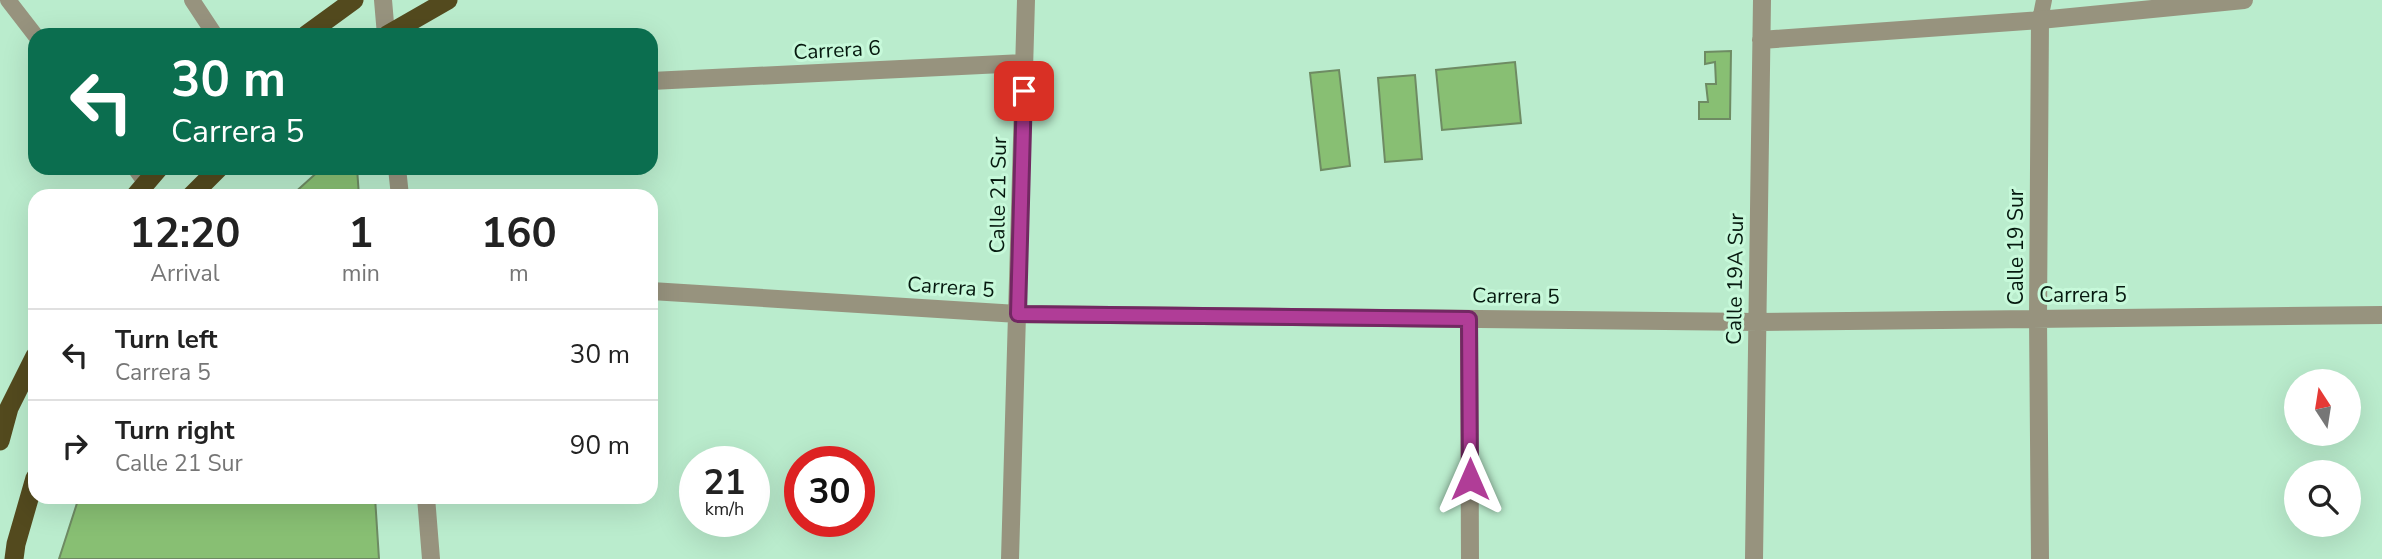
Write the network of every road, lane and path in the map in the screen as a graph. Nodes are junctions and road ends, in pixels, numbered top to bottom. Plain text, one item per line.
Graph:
1 (8, 0) edge
2 (192, 0) edge
3 (354, 0) edge
4 (383, 0) edge
5 (448, 0) edge
6 (1026, 0) edge
7 (1762, 0) edge
8 (2043, 0) edge
9 (2244, 0) edge
10 (2040, 20) junction
11 (30, 28) edge
12 (210, 28) edge
13 (316, 28) edge
14 (385, 28) edge
15 (398, 28) edge
16 (1761, 40) junction
17 (1024, 63) junction
18 (658, 81) edge
19 (212, 175) edge
20 (198, 189) edge
21 (658, 290) edge
22 (1018, 314) junction
23 (2382, 315) edge
24 (2038, 318) junction
25 (1469, 319) junction
26 (1758, 322) junction
27 (28, 370) edge
28 (0, 441) edge
29 (28, 502) edge
30 (427, 504) edge
31 (14, 559) edge
32 (431, 559) edge
33 (1010, 559) edge
34 (1470, 559) edge
35 (1754, 559) edge
36 (2040, 559) edge

1 - 11 lane
2 - 12 lane
3 - 13 highway
4 - 14 street
5 - 15 highway
6 - 17 street, Calle 21 Sur
7 - 16 street, Calle 19A Sur
8 - 10 lane
9 - 10 street
10 - 16 street
10 - 24 street, Calle 19 Sur
16 - 26 street, Calle 19A Sur
17 - 18 street, Carrera 6
17 - 22 street, Calle 21 Sur
19 - 20 highway
21 - 22 street, Carrera 5
22 - 25 street, Carrera 5
22 - 33 street, Calle 21 Sur
23 - 24 street, Carrera 5
24 - 26 street, Carrera 5
24 - 36 street, Calle 19 Sur
25 - 26 street, Carrera 5
25 - 34 street
26 - 35 street, Calle 19A Sur
27 - 28 highway
29 - 31 highway
30 - 32 street

